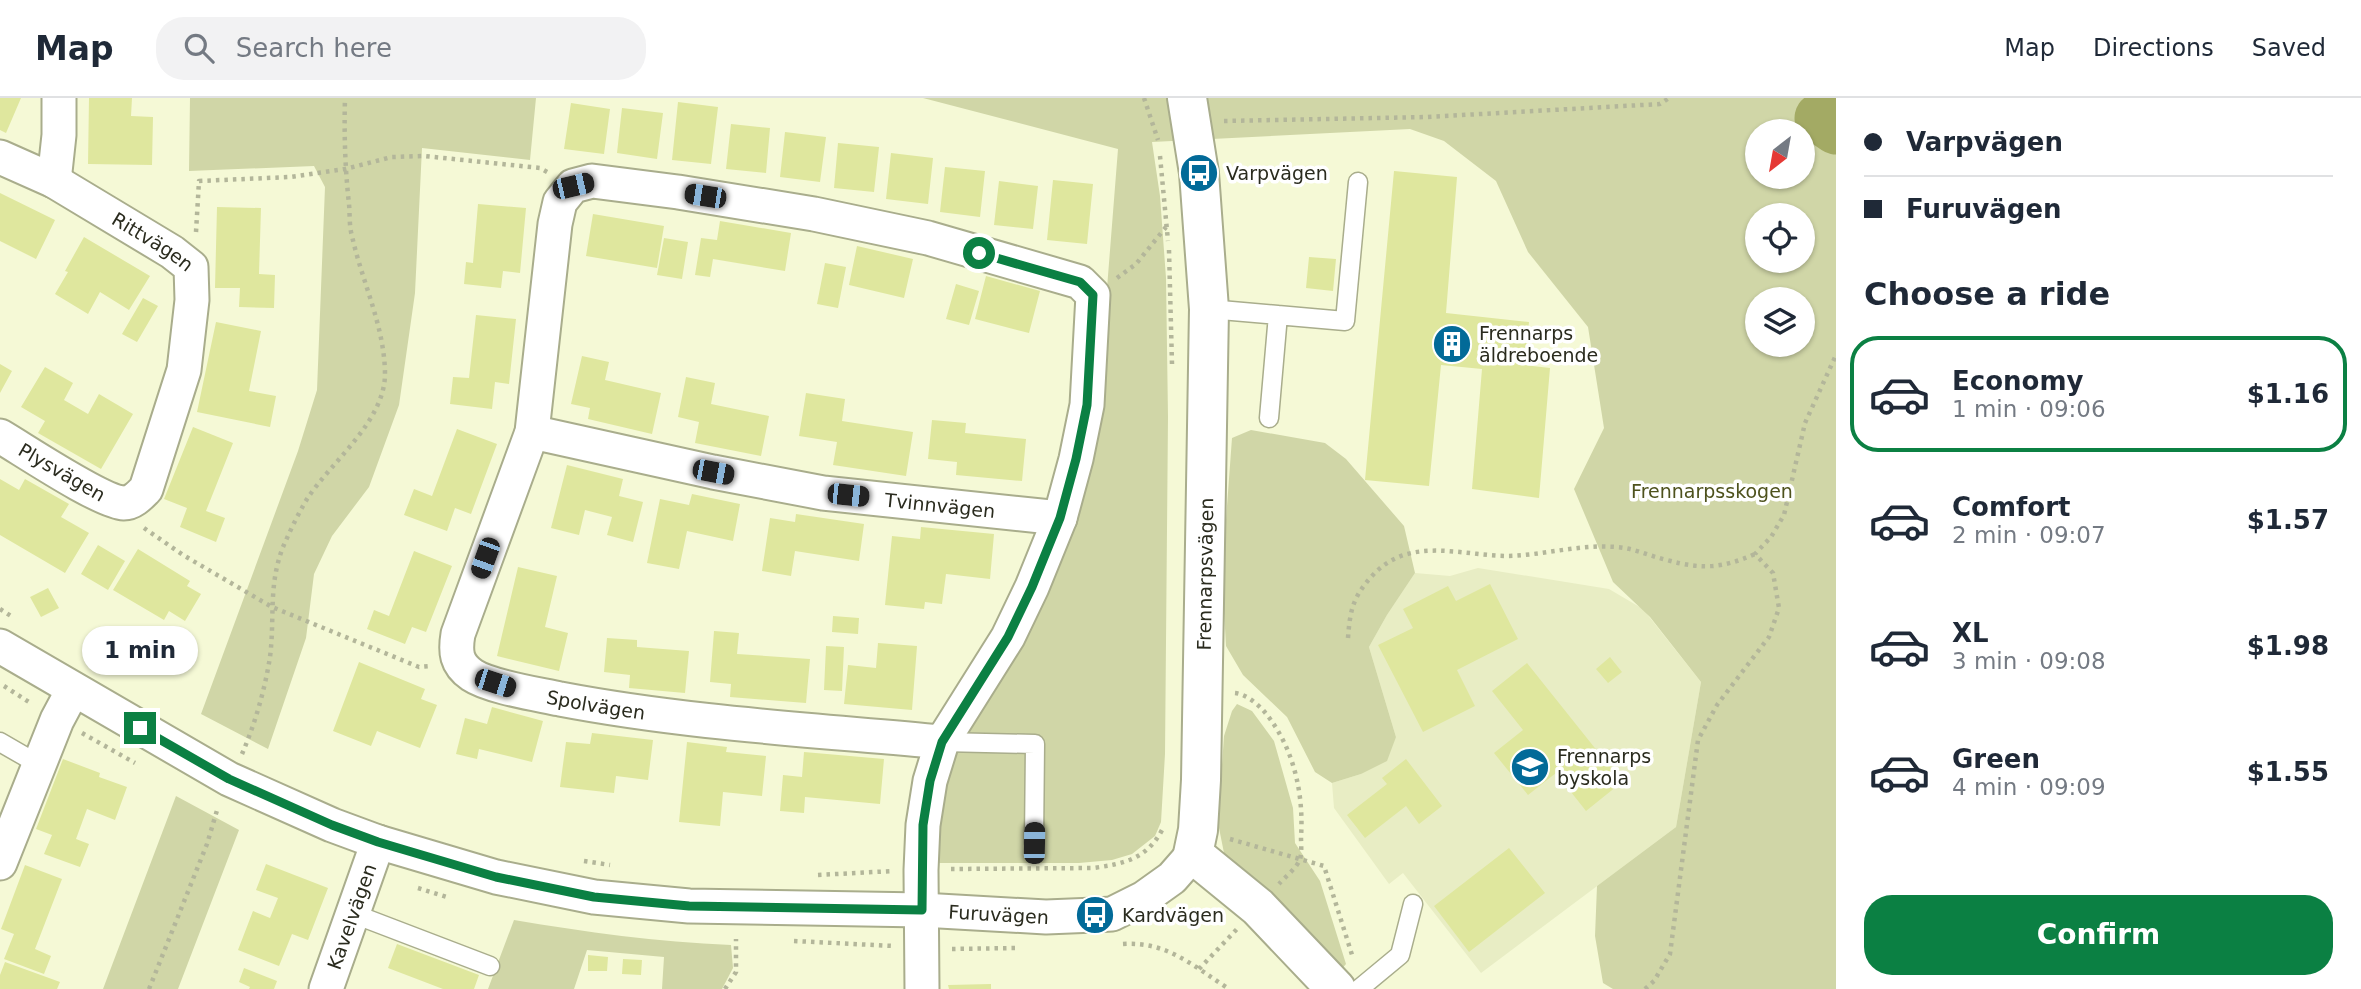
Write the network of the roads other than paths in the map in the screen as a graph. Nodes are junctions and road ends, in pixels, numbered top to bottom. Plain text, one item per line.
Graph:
1 (60, 98) edge
2 (1189, 110) edge
3 (0, 157) edge
4 (54, 181) junction
5 (1358, 182) dead end
6 (1209, 309) junction
7 (1278, 315) junction
8 (1269, 418) dead end
9 (532, 432) junction
10 (0, 436) edge
11 (125, 503) joint
12 (1060, 518) junction
13 (0, 646) edge
14 (74, 690) junction
15 (0, 742) edge
16 (942, 742) junction
17 (38, 764) junction
18 (378, 842) junction
19 (1196, 842) junction
20 (1034, 843) dead end
21 (0, 863) edge
22 (1413, 904) dead end
23 (922, 910) junction
24 (354, 914) junction
25 (490, 966) dead end
26 (1352, 988) edge
27 (326, 989) edge
28 (922, 989) edge

1 - 4 street
2 - 6 street, Frennarpsvägen
3 - 4 street, Rittvägen
4 - 11 street, Rittvägen
5 - 7 lane
6 - 7 lane
6 - 19 street, Frennarpsvägen
7 - 8 lane
9 - 12 street, Tvinnvägen
9 - 12 street
9 - 16 street, Spolvägen
10 - 11 street, Plysvägen
12 - 16 street
13 - 14 street, Furuvägen
14 - 17 street
14 - 18 street, Furuvägen
15 - 17 lane
16 - 20 lane
16 - 23 street
17 - 21 street
18 - 23 street, Furuvägen
18 - 24 street, Kavelvägen
19 - 23 street, Furuvägen
19 - 26 street
22 - 26 lane
23 - 28 street
24 - 25 lane
24 - 27 street, Kavelvägen

